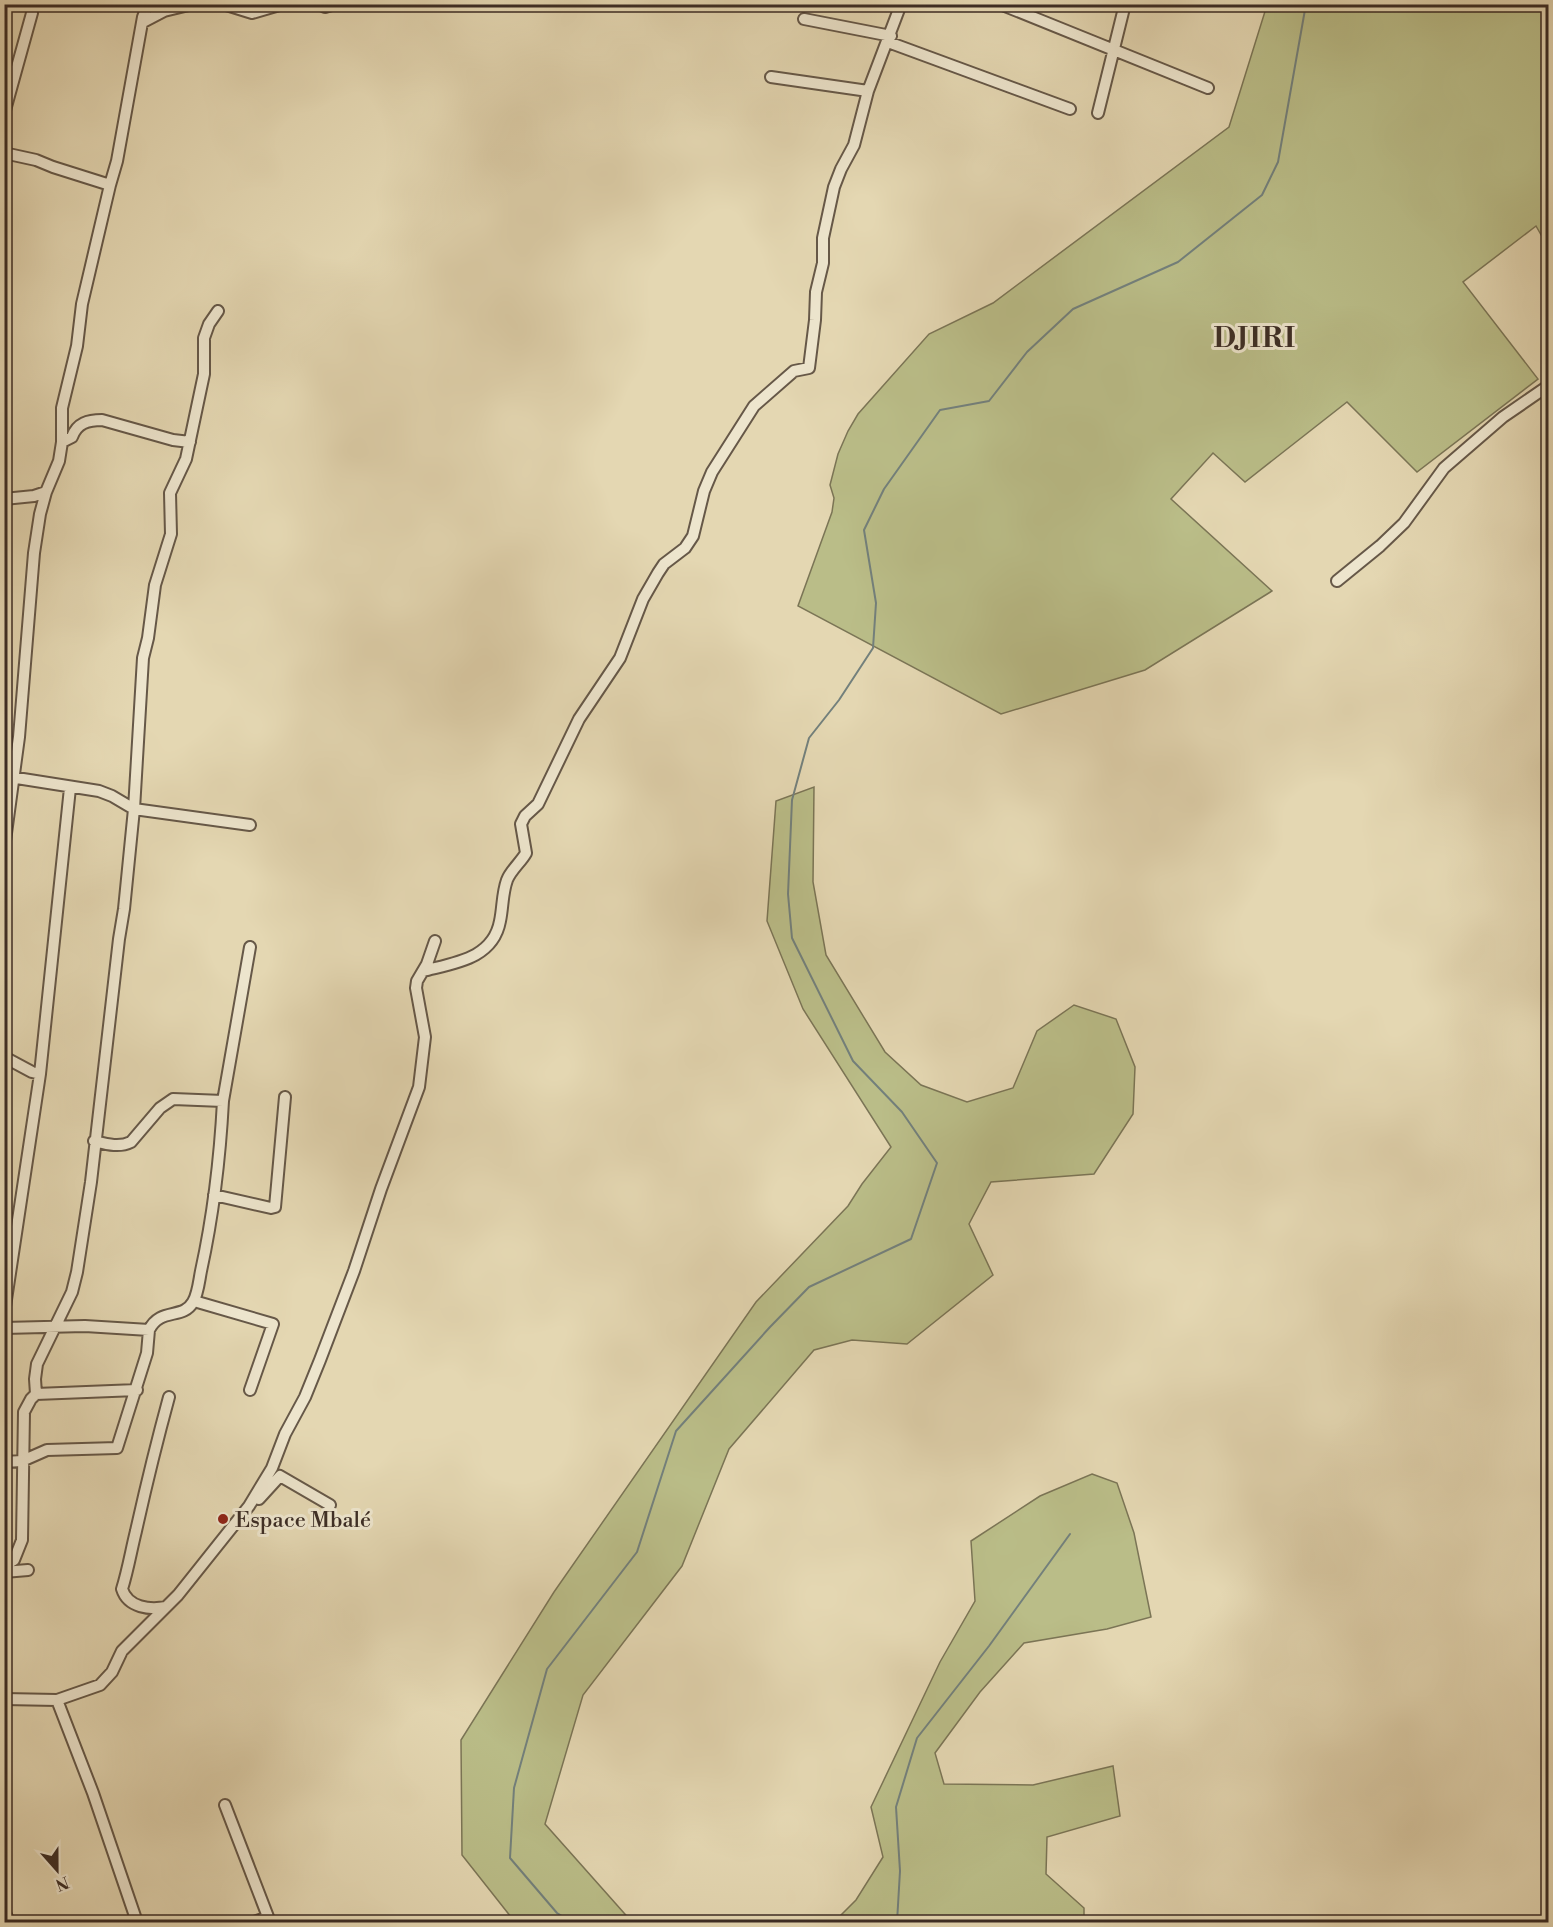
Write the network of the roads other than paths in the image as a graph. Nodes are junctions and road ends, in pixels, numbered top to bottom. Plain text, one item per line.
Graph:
1 (148, 4) edge
2 (193, 4) edge
3 (223, 4) edge
4 (283, 4) edge
5 (318, 4) edge
6 (335, 4) edge
7 (902, 4) edge
8 (1000, 4) edge
9 (1125, 4) edge
10 (32, 13) dead end
11 (804, 19) dead end
12 (142, 21) junction
13 (890, 39) junction
14 (1114, 50) junction
15 (771, 77) dead end
16 (1208, 88) dead end
17 (868, 91) junction
18 (1070, 109) dead end
19 (1098, 113) dead end
20 (4, 114) edge
21 (4, 153) edge
22 (110, 185) junction
23 (218, 311) dead end
24 (1548, 386) edge
25 (62, 442) junction
26 (190, 442) junction
27 (46, 492) junction
28 (4, 499) edge
29 (1337, 581) dead end
30 (9, 777) edge
31 (70, 788) junction
32 (134, 809) junction
33 (250, 825) dead end
34 (4, 848) edge
35 (435, 941) dead end
36 (250, 947) dead end
37 (423, 971) junction
38 (4, 1057) edge
39 (40, 1074) junction
40 (285, 1097) dead end
41 (223, 1101) junction
42 (94, 1141) junction
43 (214, 1195) junction
44 (194, 1301) junction
45 (4, 1313) edge
46 (56, 1326) junction
47 (4, 1328) edge
48 (149, 1330) junction
49 (136, 1390) junction
50 (250, 1390) dead end
51 (36, 1394) junction
52 (169, 1397) dead end
53 (22, 1461) junction
54 (4, 1462) edge
55 (330, 1505) dead end
56 (249, 1506) junction
57 (4, 1566) edge
58 (28, 1570) dead end
59 (4, 1572) edge
60 (166, 1606) junction
61 (4, 1699) edge
62 (57, 1700) junction
63 (225, 1805) dead end
64 (4, 1911) edge
65 (269, 1920) edge
66 (9, 1923) edge
67 (137, 1923) edge
68 (254, 1923) edge

1 - 12 street
2 - 12 street
3 - 4 street
5 - 6 street
7 - 13 street
8 - 14 street
9 - 14 street
10 - 20 street
11 - 13 street
12 - 22 street
13 - 17 street
13 - 18 street
14 - 16 street
14 - 19 street
15 - 17 street
17 - 37 street
21 - 22 street
22 - 25 street
23 - 26 street
24 - 29 street
25 - 26 street
25 - 27 street
26 - 32 street
27 - 28 street
27 - 30 street
30 - 31 street
30 - 34 street
31 - 32 street
31 - 39 street
32 - 33 street
32 - 42 street
35 - 37 street
36 - 41 street
37 - 56 street
38 - 39 street
39 - 45 street
40 - 43 street
41 - 42 street
41 - 43 street
42 - 46 street
43 - 44 street
44 - 48 street
44 - 50 street
46 - 47 street
46 - 48 street
46 - 51 street
48 - 49 street
49 - 51 street
49 - 53 street
51 - 53 street
52 - 60 street
53 - 54 street
53 - 57 street
55 - 56 street
56 - 60 street
58 - 59 street
60 - 62 street
61 - 62 street
62 - 67 street
63 - 65 street
64 - 66 street
65 - 68 street

